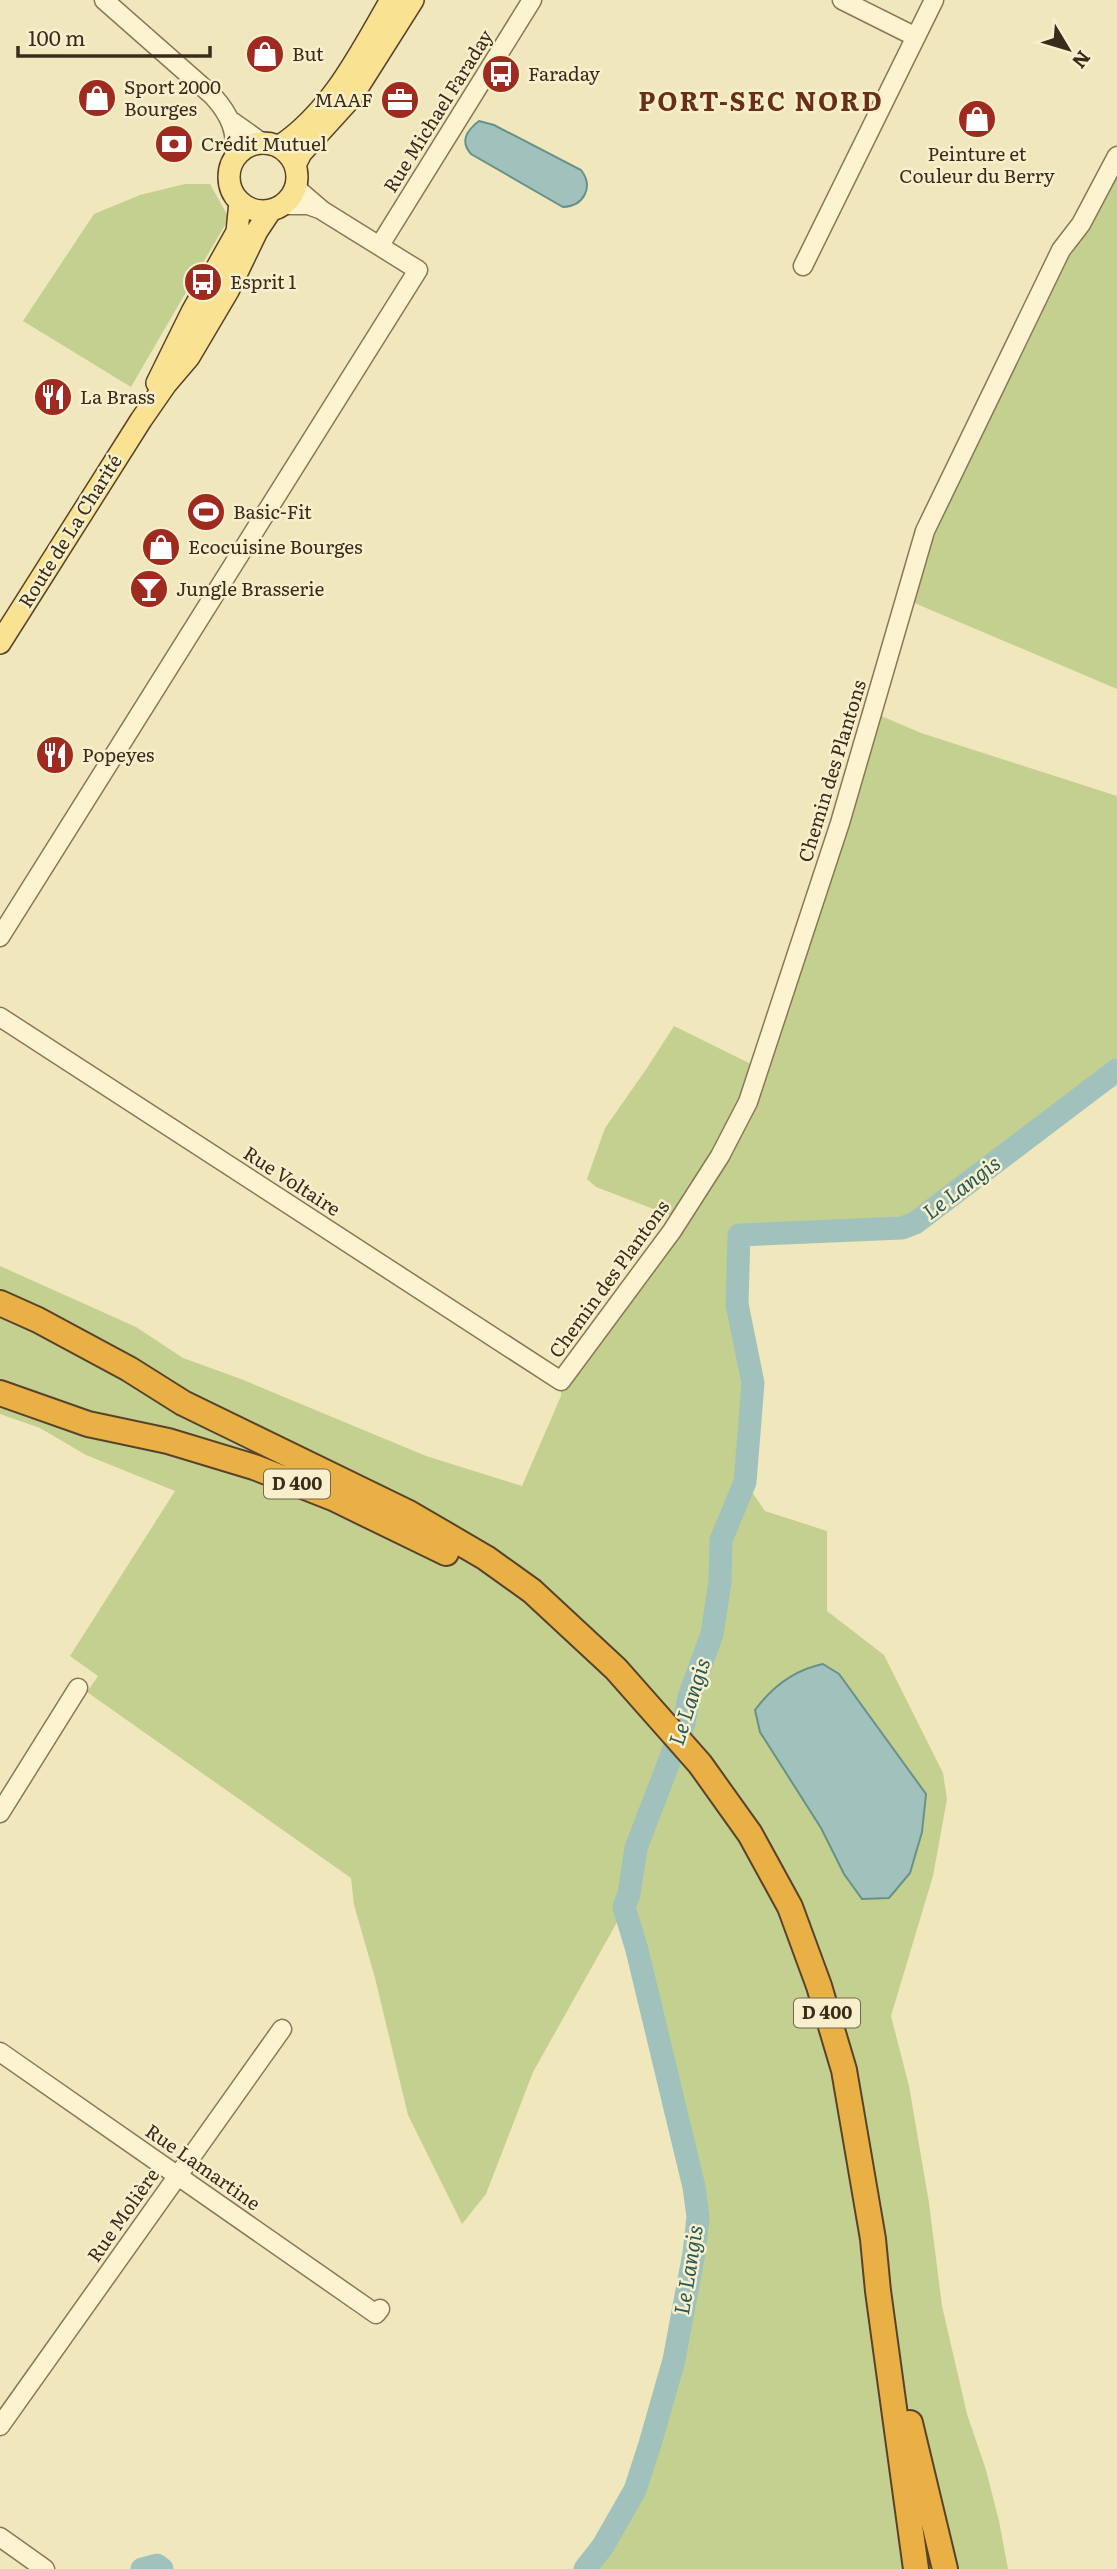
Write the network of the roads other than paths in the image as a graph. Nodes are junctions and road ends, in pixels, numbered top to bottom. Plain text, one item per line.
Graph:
1 (104, 0) edge
2 (391, 0) edge
3 (413, 0) edge
4 (532, 0) edge
5 (842, 0) edge
6 (933, 0) edge
7 (915, 37) junction
8 (233, 122) junction
9 (271, 144) junction
10 (1117, 156) edge
11 (234, 158) junction
12 (295, 165) junction
13 (295, 187) junction
14 (240, 202) junction
15 (276, 208) junction
16 (323, 211) junction
17 (380, 245) junction
18 (803, 266) dead end
19 (141, 420) junction
20 (0, 643) edge
21 (0, 937) edge
22 (0, 1017) edge
23 (0, 1304) edge
24 (561, 1381) joint
25 (0, 1393) edge
26 (571, 1627) junction
27 (78, 1688) dead end
28 (0, 1813) edge
29 (282, 2029) dead end
30 (0, 2052) edge
31 (177, 2175) junction
32 (878, 2291) junction
33 (380, 2309) dead end
34 (0, 2426) edge
35 (0, 2537) edge
36 (46, 2569) edge
37 (916, 2569) edge
38 (945, 2569) edge

1 - 8 street
2 - 9 main road
3 - 12 main road
4 - 17 street, Rue Michael Faraday
5 - 7 street
6 - 7 street
7 - 18 street
8 - 9 street
8 - 11 street
9 - 11 main road
9 - 12 main road
10 - 24 street, Chemin des Plantons
11 - 14 main road
12 - 13 main road
13 - 15 main road
13 - 16 street
14 - 15 main road
14 - 19 main road, Route de La Charité
15 - 16 street
15 - 19 main road, Route de La Charité
16 - 17 street
17 - 21 street
19 - 20 main road, Route de La Charité
22 - 24 street, Rue Voltaire
23 - 26 highway, D 400
25 - 26 highway, D 400
26 - 32 highway, D 400
27 - 28 street
29 - 31 street, Rue Molière
30 - 31 street, Rue Lamartine
31 - 33 street, Rue Lamartine
31 - 34 street, Rue Molière
32 - 37 highway, D 400
32 - 38 highway, D 400
35 - 36 street

